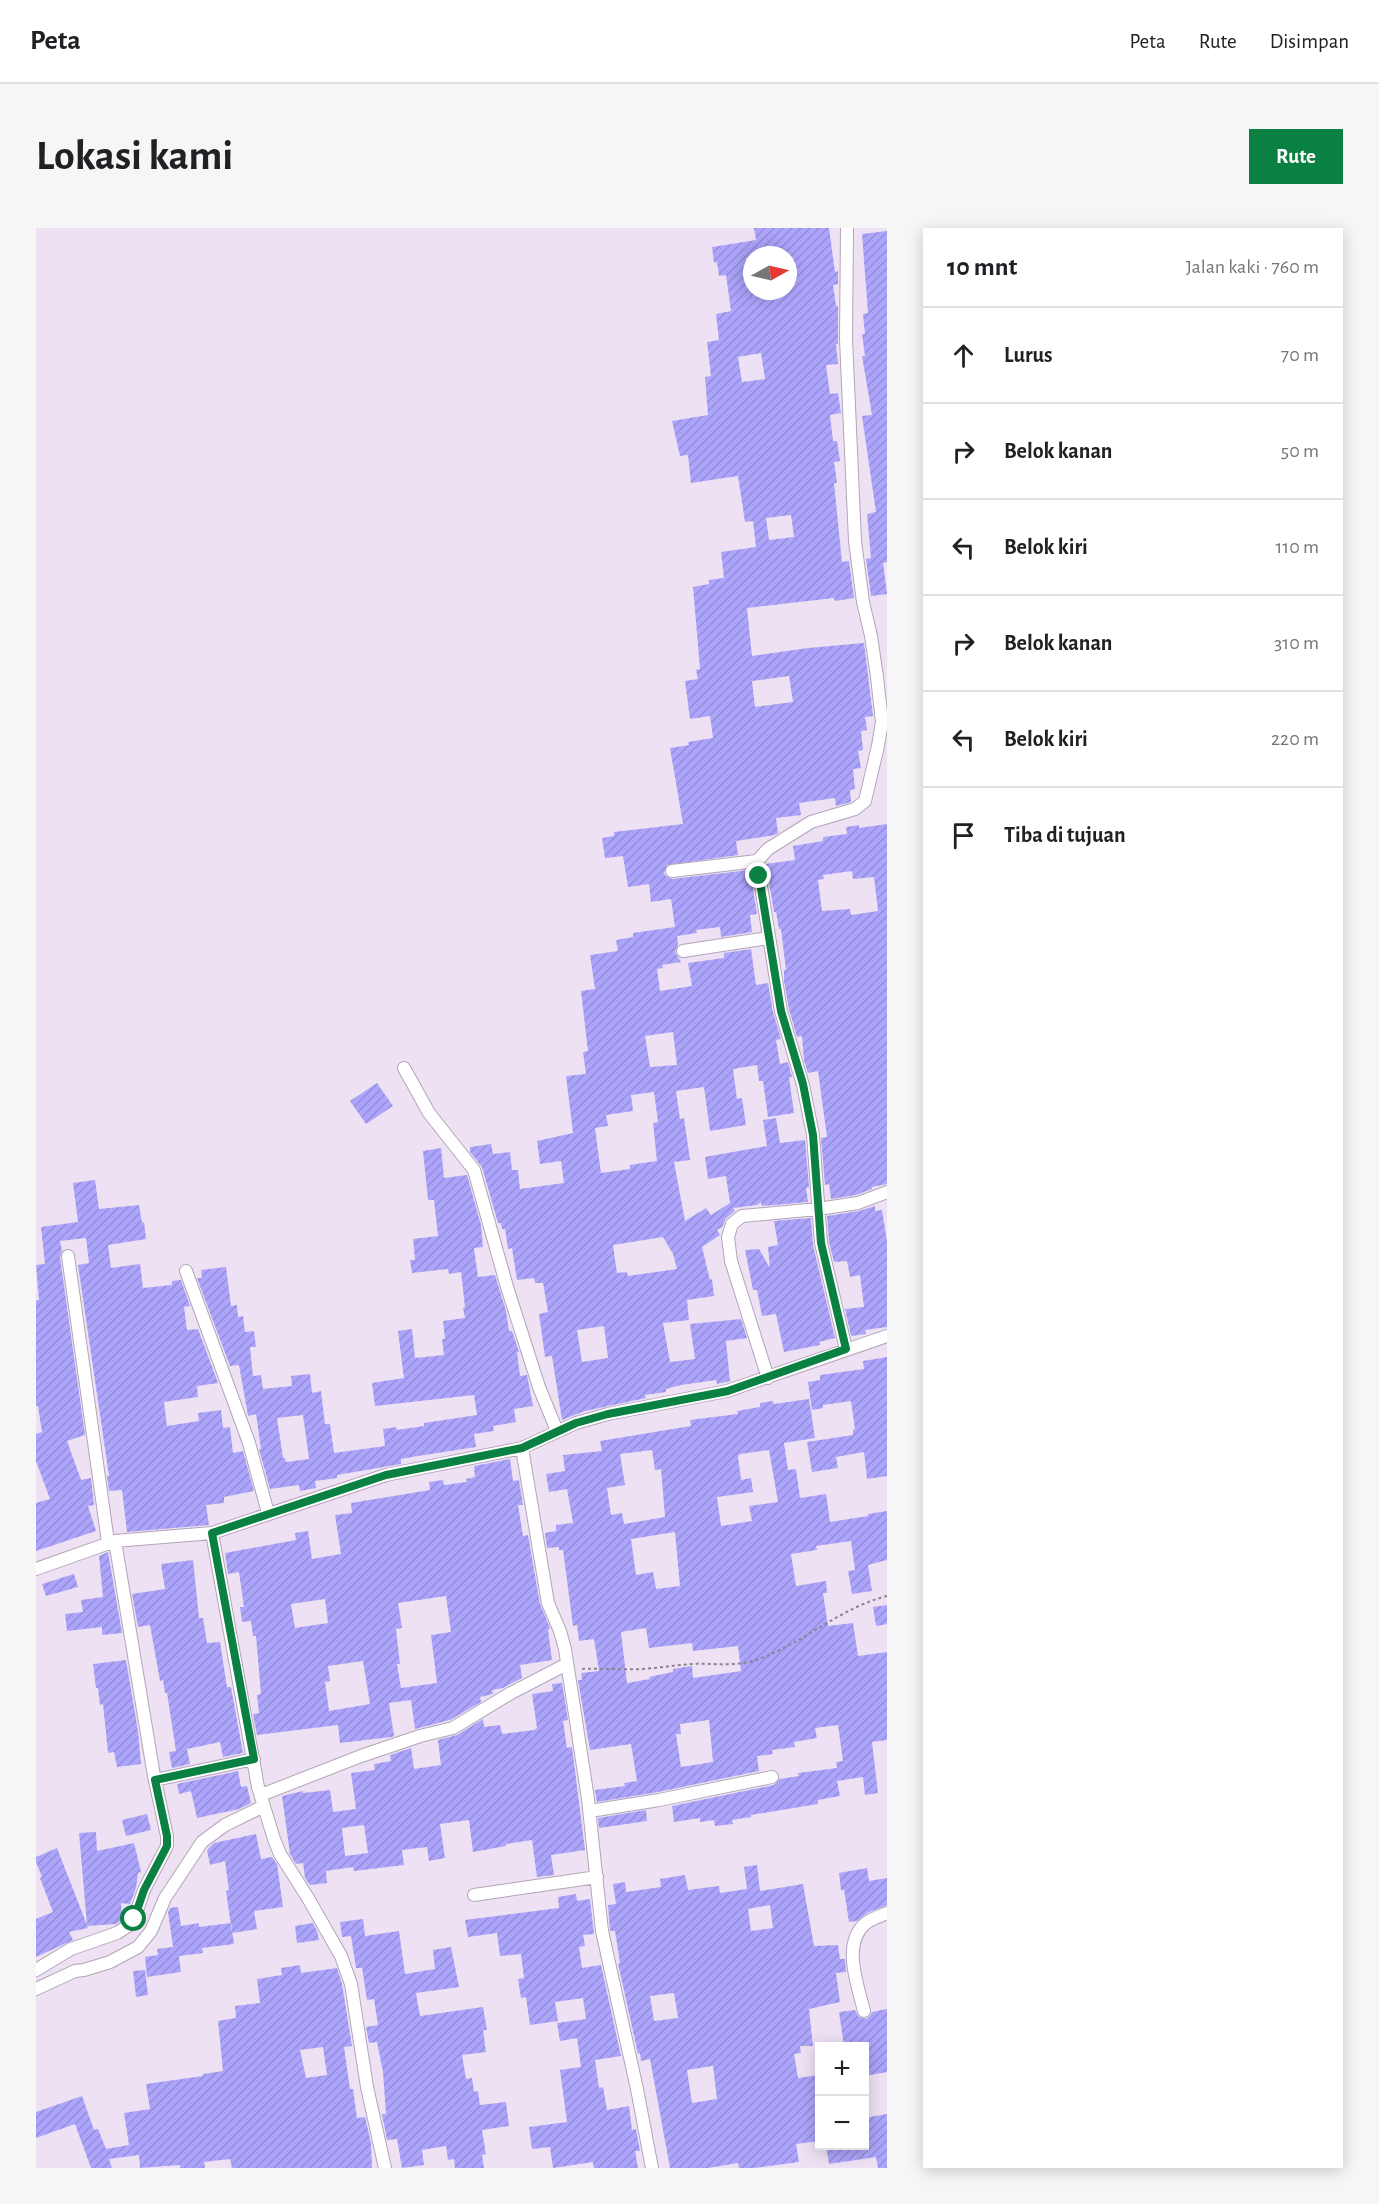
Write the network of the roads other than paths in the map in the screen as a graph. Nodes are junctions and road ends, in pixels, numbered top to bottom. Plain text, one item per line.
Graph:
1 (847, 228) edge
2 (882, 677) edge
3 (757, 861) junction
4 (672, 871) dead end
5 (768, 938) junction
6 (683, 951) dead end
7 (404, 1068) dead end
8 (887, 1192) edge
9 (818, 1209) junction
10 (68, 1256) dead end
11 (186, 1271) dead end
12 (887, 1335) edge
13 (846, 1349) junction
14 (768, 1378) junction
15 (554, 1426) junction
16 (522, 1448) junction
17 (268, 1513) junction
18 (212, 1533) junction
19 (120, 1540) junction
20 (36, 1569) edge
21 (567, 1667) junction
22 (254, 1759) junction
23 (772, 1777) dead end
24 (155, 1780) junction
25 (260, 1791) junction
26 (590, 1811) junction
27 (597, 1877) junction
28 (474, 1895) dead end
29 (887, 1913) edge
30 (36, 1970) edge
31 (37, 1987) edge
32 (864, 2012) dead end
33 (385, 2168) edge
34 (652, 2168) edge

1 - 2 street
2 - 3 street
3 - 4 street
3 - 5 street
5 - 6 street
5 - 9 street
7 - 15 street
8 - 9 street
9 - 13 street
9 - 14 street
10 - 19 street
11 - 17 street
12 - 13 street
13 - 14 street
14 - 15 street
15 - 16 street
16 - 17 street
16 - 21 street
17 - 18 street
18 - 19 street
18 - 22 street
19 - 20 street
19 - 24 street
21 - 25 street
21 - 26 street
22 - 24 street
22 - 25 street
23 - 26 street
24 - 30 street
25 - 31 street
25 - 33 street
26 - 27 street
27 - 28 street
27 - 34 street
29 - 32 street

